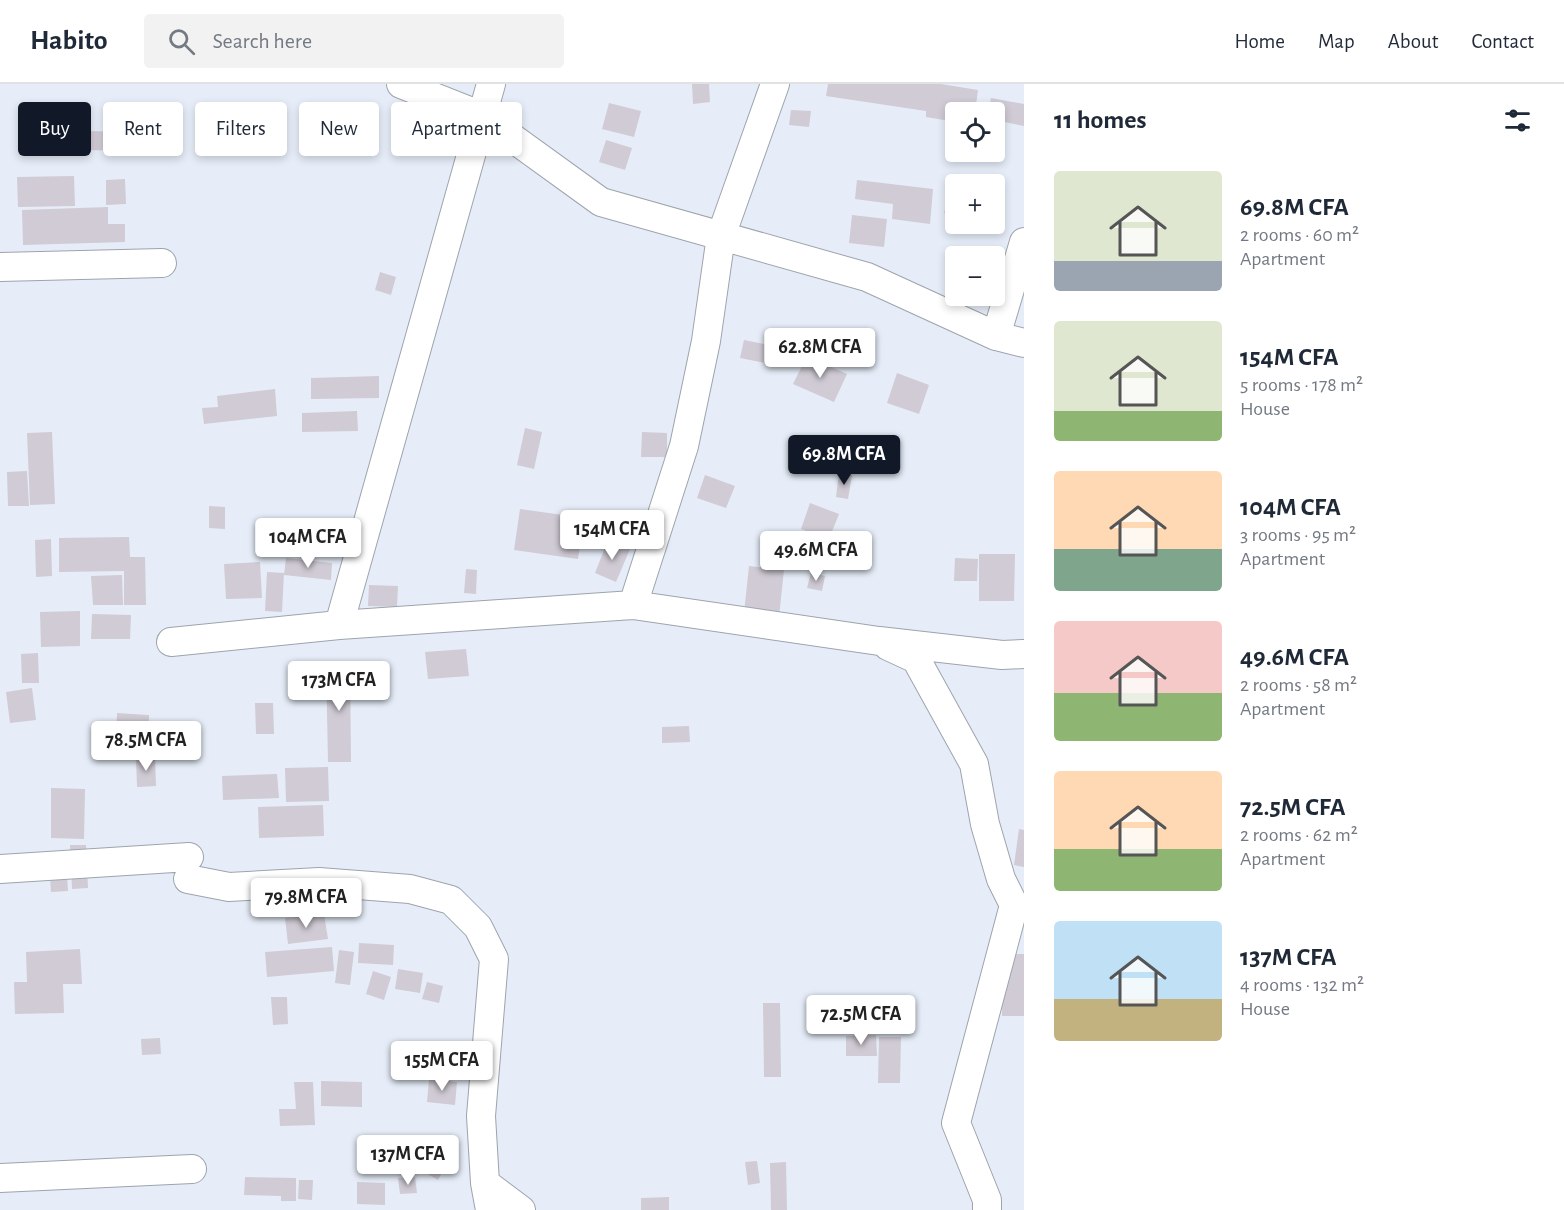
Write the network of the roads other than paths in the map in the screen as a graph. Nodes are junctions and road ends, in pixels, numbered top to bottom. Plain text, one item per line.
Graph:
1 (400, 84) edge
2 (491, 84) edge
3 (775, 84) edge
4 (446, 102) edge
5 (486, 102) edge
6 (522, 145) edge
7 (471, 156) edge
8 (721, 236) junction
9 (1024, 242) edge
10 (162, 263) dead end
11 (0, 267) edge
12 (996, 336) junction
13 (1024, 343) edge
14 (633, 605) junction
15 (339, 625) junction
16 (879, 641) junction
17 (171, 642) dead end
18 (1024, 654) edge
19 (0, 869) edge
20 (1019, 906) edge
21 (192, 1169) dead end
22 (0, 1178) edge
23 (487, 1196) edge
24 (521, 1210) edge
25 (987, 1210) edge

1 - 4 street
2 - 5 street
3 - 8 street
6 - 8 street
7 - 15 street
8 - 12 street
8 - 14 street
9 - 12 street
10 - 11 street
12 - 13 street
14 - 15 street
14 - 16 street
15 - 17 street
16 - 18 street
16 - 20 street
19 - 23 street
20 - 25 street
21 - 22 street
23 - 24 street

